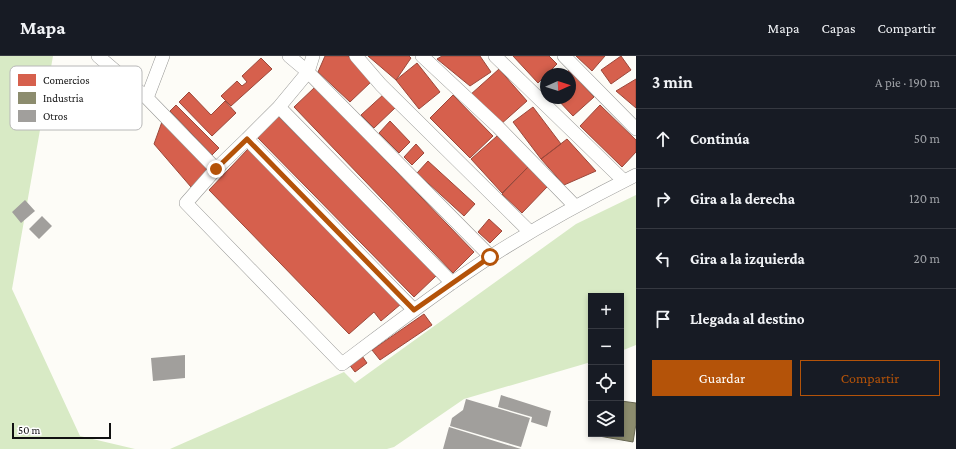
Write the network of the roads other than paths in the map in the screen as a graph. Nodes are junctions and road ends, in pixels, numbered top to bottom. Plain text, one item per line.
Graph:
1 (98, 56) edge
2 (163, 56) edge
3 (289, 56) edge
4 (313, 56) edge
5 (356, 56) edge
6 (422, 56) edge
7 (495, 56) edge
8 (564, 56) edge
9 (110, 66) edge
10 (308, 72) junction
11 (142, 93) edge
12 (148, 98) junction
13 (279, 107) junction
14 (636, 129) edge
15 (247, 139) junction
16 (216, 169) junction
17 (636, 175) edge
18 (624, 181) junction
19 (575, 206) junction
20 (530, 232) junction
21 (490, 257) junction
22 (452, 283) junction
23 (414, 310) junction

1 - 9 lane
2 - 12 lane
3 - 10 lane
4 - 10 lane
5 - 20 lane
6 - 19 lane
7 - 18 lane
8 - 14 lane
10 - 13 lane
10 - 21 lane
11 - 12 lane
12 - 16 lane
13 - 15 lane
13 - 22 lane
15 - 16 lane
15 - 23 lane
16 - 23 lane
17 - 18 lane
18 - 19 lane
19 - 20 lane
20 - 21 lane
21 - 22 lane
22 - 23 lane

